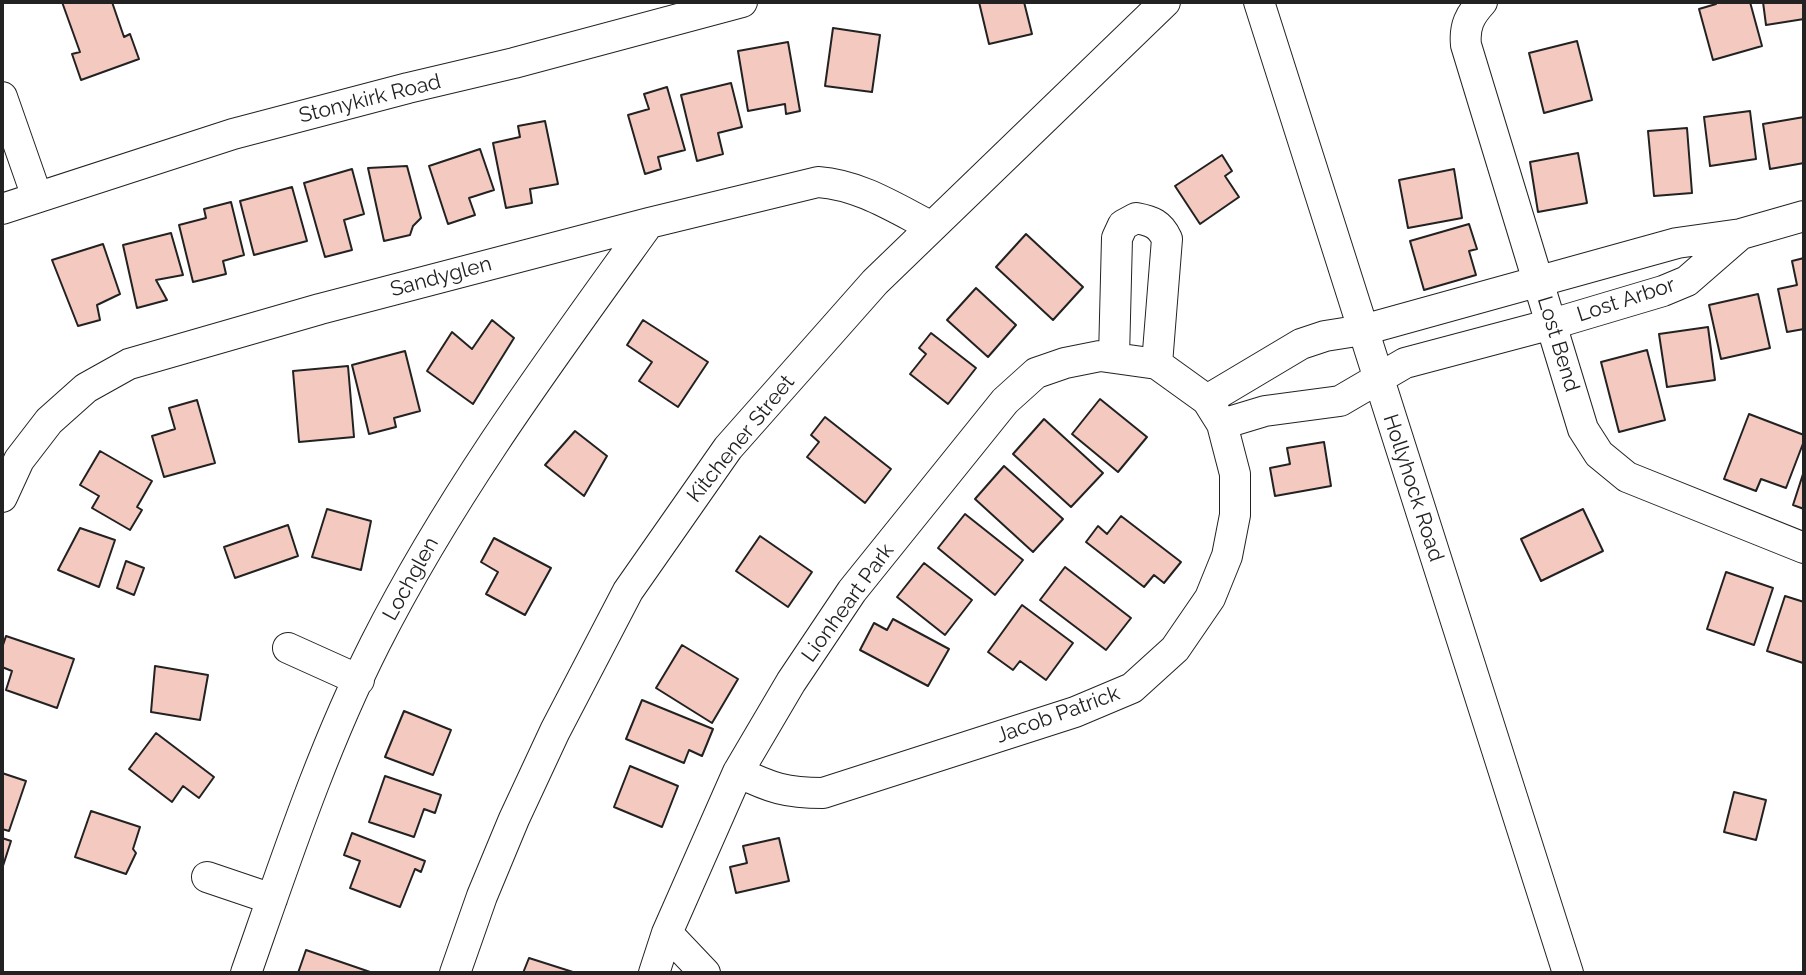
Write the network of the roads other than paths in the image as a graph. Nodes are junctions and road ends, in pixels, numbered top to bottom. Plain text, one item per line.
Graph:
1 (742, 2) edge
2 (1165, 2) edge
3 (1259, 2) edge
4 (1477, 7) edge
5 (2, 97) edge
6 (37, 197) junction
7 (2, 209) edge
8 (1804, 216) edge
9 (649, 223) junction
10 (932, 227) junction
11 (1741, 234) junction
12 (1539, 281) junction
13 (1116, 285) junction
14 (1164, 289) junction
15 (1552, 324) junction
16 (1363, 330) junction
17 (1114, 357) junction
18 (1157, 364) junction
19 (1265, 367) junction
20 (1378, 380) junction
21 (1280, 409) junction
22 (1214, 412) junction
23 (2, 497) edge
24 (1804, 548) edge
25 (288, 648) dead end
26 (359, 680) junction
27 (738, 772) junction
28 (207, 877) dead end
29 (272, 899) junction
30 (667, 933) junction
31 (246, 973) edge
32 (455, 973) edge
33 (654, 973) edge
34 (705, 973) edge
35 (1568, 973) edge

1 - 6 street, Stonykirk Road
2 - 10 street, Kitchener Street
3 - 16 street, Hollyhock Road
4 - 12 street, Lost Bend
5 - 6 street
6 - 7 street, Stonykirk Road
8 - 11 street, Lost Arbor
9 - 10 street, Sandyglen
9 - 23 street, Sandyglen
9 - 26 street, Lochglen
10 - 32 street, Kitchener Street
11 - 12 street, Lost Arbor
11 - 15 street, Lost Arbor
12 - 15 street, Lost Bend
12 - 16 street, Lost Arbor
13 - 14 street
13 - 14 street
13 - 17 street
14 - 18 street
15 - 20 street, Lost Arbor
15 - 24 street, Lost Bend
16 - 19 street
16 - 20 street, Hollyhock Road
17 - 18 street, Lionheart Park
17 - 27 street, Lionheart Park
18 - 22 street, Lionheart Park
19 - 21 street
19 - 22 street
20 - 21 street
20 - 35 street, Hollyhock Road
21 - 22 street
22 - 27 street, Jacob Patrick
25 - 26 street
26 - 29 street, Lochglen
27 - 30 street, Lionheart Park
28 - 29 street
29 - 31 street, Lochglen
30 - 33 street, Lionheart Park
30 - 34 street

